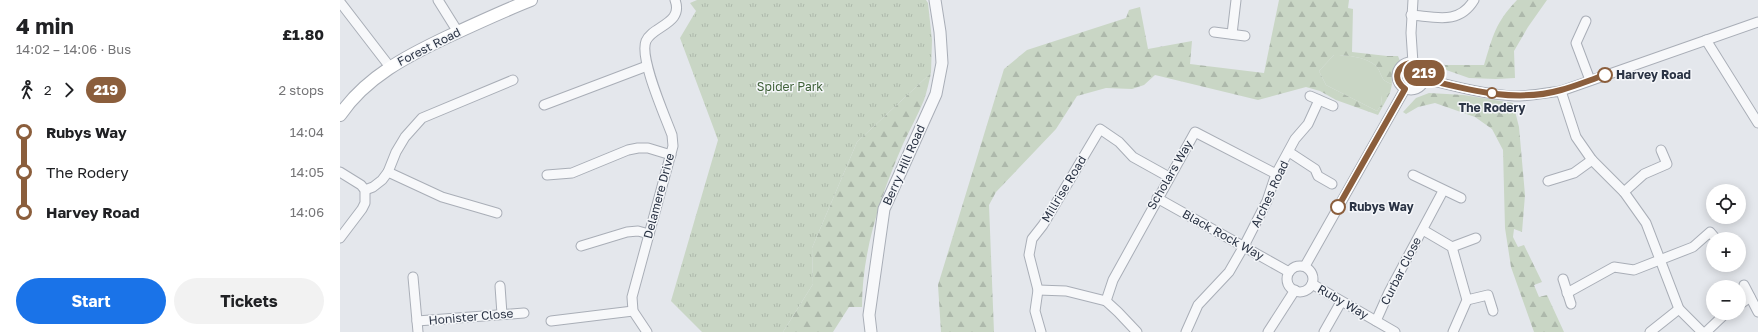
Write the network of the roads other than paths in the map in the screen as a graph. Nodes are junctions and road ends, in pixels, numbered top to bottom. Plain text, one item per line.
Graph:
1 (438, 0) edge
2 (531, 0) edge
3 (675, 0) edge
4 (935, 0) edge
5 (1236, 0) edge
6 (1413, 0) edge
7 (1474, 0) edge
8 (340, 2) edge
9 (1411, 15) junction
10 (1586, 21) dead end
11 (1758, 22) edge
12 (458, 32) junction
13 (1214, 32) dead end
14 (1232, 34) junction
15 (1245, 36) dead end
16 (1706, 40) junction
17 (1413, 63) junction
18 (647, 66) junction
19 (390, 67) junction
20 (1425, 79) junction
21 (513, 80) dead end
22 (1590, 80) junction
23 (1405, 89) junction
24 (1561, 90) junction
25 (1310, 96) dead end
26 (1320, 100) junction
27 (544, 105) dead end
28 (1333, 106) dead end
29 (340, 115) edge
30 (1758, 123) edge
31 (1661, 150) dead end
32 (1289, 152) junction
33 (671, 155) junction
34 (1592, 160) junction
35 (340, 172) edge
36 (388, 172) junction
37 (1276, 174) junction
38 (547, 175) dead end
39 (1413, 176) dead end
40 (1169, 177) junction
41 (1548, 181) dead end
42 (1332, 184) dead end
43 (365, 190) junction
44 (1443, 191) junction
45 (1624, 192) junction
46 (1157, 198) junction
47 (1461, 198) dead end
48 (497, 213) dead end
49 (1418, 217) dead end
50 (1425, 226) junction
51 (649, 234) junction
52 (1706, 236) edge
53 (340, 238) edge
54 (1476, 238) dead end
55 (582, 246) dead end
56 (1244, 246) junction
57 (1452, 247) junction
58 (1661, 259) junction
59 (1305, 266) junction
60 (1289, 272) junction
61 (413, 277) dead end
62 (1563, 279) dead end
63 (1312, 284) junction
64 (500, 286) dead end
65 (1746, 289) edge
66 (1038, 290) junction
67 (1294, 290) junction
68 (1567, 292) junction
69 (1750, 297) junction
70 (1467, 300) junction
71 (1746, 300) edge
72 (1106, 301) junction
73 (1341, 302) junction
74 (1571, 304) dead end
75 (1679, 309) junction
76 (633, 311) junction
77 (1493, 311) dead end
78 (524, 312) dead end
79 (1758, 312) edge
80 (502, 314) junction
81 (1719, 320) edge
82 (418, 321) junction
83 (551, 321) dead end
84 (1376, 321) junction
85 (418, 332) edge
86 (647, 332) edge
87 (871, 332) edge
88 (1041, 332) edge
89 (1137, 332) edge
90 (1186, 332) edge
91 (1268, 332) edge
92 (1324, 332) edge
93 (1395, 332) edge
94 (1452, 332) edge
95 (1650, 332) edge
96 (1702, 332) edge
97 (1706, 332) edge

1 - 12 street
2 - 12 main road, Forest Road
3 - 18 street, Delamere Drive
4 - 87 street, Berry Hill Road
5 - 14 street
6 - 9 street
7 - 9 street
8 - 19 street
9 - 17 street
10 - 22 street
11 - 16 street
12 - 19 main road, Forest Road
13 - 14 street
14 - 15 street
16 - 22 street
16 - 30 street
17 - 20 street
17 - 23 street
18 - 27 street
18 - 33 street, Delamere Drive
19 - 29 main road, Forest Road
20 - 23 street
20 - 24 street
21 - 36 street
22 - 24 street
23 - 59 street
24 - 34 street
25 - 26 street
26 - 28 street
26 - 32 street, Arches Road
31 - 45 street
32 - 37 street, Arches Road
32 - 42 street
33 - 38 street
33 - 51 street, Delamere Drive
34 - 41 street
34 - 45 street
35 - 43 street
36 - 43 street
36 - 48 street
37 - 40 street, Scholars Way
37 - 56 street, Arches Road
39 - 44 street
40 - 46 street, Scholars Way
40 - 66 street, Millrise Road
43 - 53 street
44 - 47 street
44 - 50 street, Curbar Close
45 - 58 street
46 - 56 street, Black Rock Way
46 - 72 street, Scholars Way
49 - 50 street
50 - 57 street
50 - 84 street, Curbar Close
51 - 55 street
51 - 76 street, Delamere Drive
52 - 58 street
54 - 57 street
56 - 60 street, Black Rock Way
56 - 90 street, Arches Road
57 - 70 street
58 - 68 street
58 - 75 street
59 - 60 street
59 - 63 street
60 - 67 street
61 - 82 street
62 - 68 street
63 - 67 street
63 - 73 street, Ruby Way
64 - 80 street
65 - 69 street
66 - 72 street
66 - 88 street, Millrise Road
67 - 91 street
68 - 74 street
69 - 71 street
69 - 79 street
70 - 77 street
70 - 94 street
72 - 89 street
73 - 84 street, Ruby Way
73 - 92 street
75 - 95 street
75 - 96 street
76 - 83 street
76 - 86 street
78 - 80 street, Honister Close
80 - 82 street, Honister Close
81 - 97 street
82 - 85 street
84 - 93 street, Ruby Way

